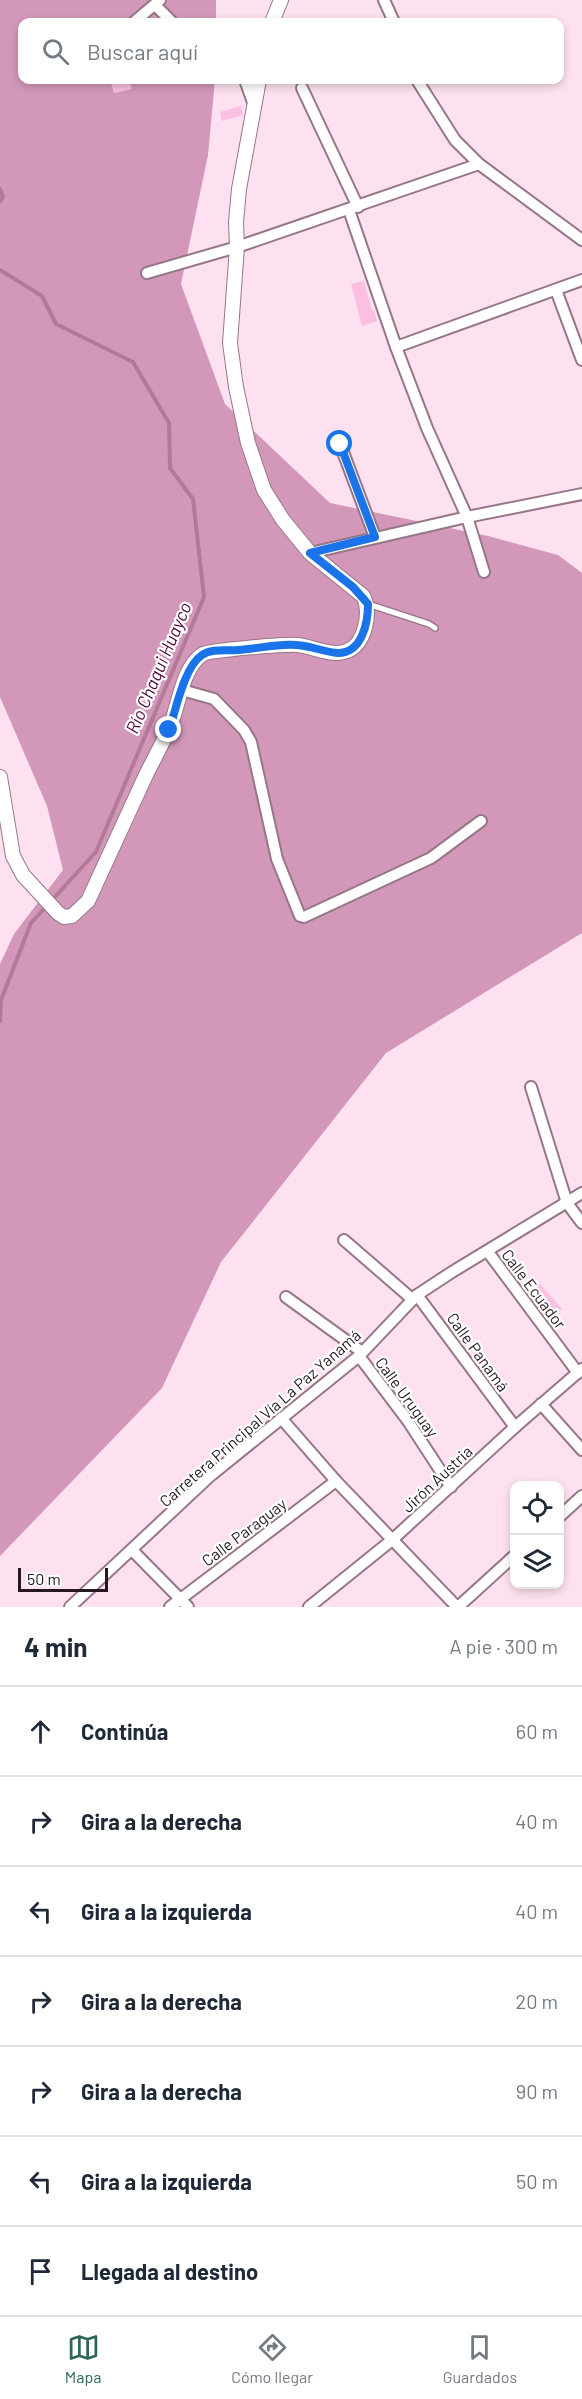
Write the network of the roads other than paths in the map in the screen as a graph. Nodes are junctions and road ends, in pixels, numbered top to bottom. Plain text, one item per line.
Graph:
1 (282, 0) edge
2 (384, 0) edge
3 (158, 2) edge
4 (139, 18) edge
5 (169, 18) edge
6 (274, 18) edge
7 (392, 18) edge
8 (246, 84) edge
9 (258, 84) edge
10 (420, 84) edge
11 (302, 88) dead end
12 (254, 105) junction
13 (479, 164) junction
14 (353, 208) junction
15 (582, 240) edge
16 (237, 247) junction
17 (147, 273) dead end
18 (582, 280) edge
19 (556, 290) junction
20 (396, 347) junction
21 (582, 360) edge
22 (340, 444) dead end
23 (582, 494) edge
24 (467, 517) junction
25 (375, 537) junction
26 (310, 553) junction
27 (484, 572) dead end
28 (368, 604) junction
29 (435, 628) dead end
30 (182, 690) junction
31 (0, 777) edge
32 (482, 820) dead end
33 (531, 1087) dead end
34 (582, 1193) edge
35 (567, 1203) junction
36 (582, 1222) edge
37 (344, 1240) dead end
38 (488, 1252) junction
39 (286, 1297) dead end
40 (414, 1297) junction
41 (360, 1354) junction
42 (580, 1371) edge
43 (541, 1404) junction
44 (281, 1418) junction
45 (515, 1427) junction
46 (582, 1449) edge
47 (336, 1480) junction
48 (451, 1486) junction
49 (582, 1496) edge
50 (564, 1512) edge
51 (392, 1540) junction
52 (132, 1550) junction
53 (510, 1560) edge
54 (184, 1603) edge
55 (70, 1607) edge
56 (170, 1607) edge
57 (309, 1607) edge
58 (457, 1607) edge

1 - 6 street
2 - 7 street
3 - 4 street
3 - 5 street
8 - 12 street
9 - 12 street
10 - 13 street
11 - 14 street
12 - 16 street
13 - 14 street
13 - 15 street
14 - 16 street
14 - 20 street
16 - 17 street
16 - 26 street
18 - 19 street
19 - 20 street
19 - 21 street
20 - 24 street
22 - 25 street
23 - 24 street
24 - 25 street
24 - 27 street
25 - 26 street
26 - 28 street
28 - 29 lane
28 - 30 street
30 - 31 street
30 - 32 street
33 - 35 street
34 - 35 street, Carretera Principal Vía La Paz Yanamá
35 - 36 street
35 - 38 street, Carretera Principal Vía La Paz Yanamá
37 - 40 street, Calle Panamá
38 - 40 street, Carretera Principal Vía La Paz Yanamá
38 - 42 street, Calle Ecuador
39 - 41 street, Calle Uruguay
40 - 41 street, Carretera Principal Vía La Paz Yanamá
40 - 45 street, Calle Panamá
41 - 44 street, Carretera Principal Vía La Paz Yanamá
41 - 48 street, Calle Uruguay
42 - 43 street, Jirón Austria
43 - 45 street, Jirón Austria
43 - 46 street
44 - 47 street
44 - 52 street, Carretera Principal Vía La Paz Yanamá
45 - 48 street, Jirón Austria
47 - 51 street
47 - 54 street, Calle Paraguay
48 - 51 street, Jirón Austria
49 - 50 street
51 - 57 street, Jirón Austria
51 - 58 street
52 - 54 street
52 - 55 street, Carretera Principal Vía La Paz Yanamá
53 - 58 street
54 - 56 street, Calle Paraguay

